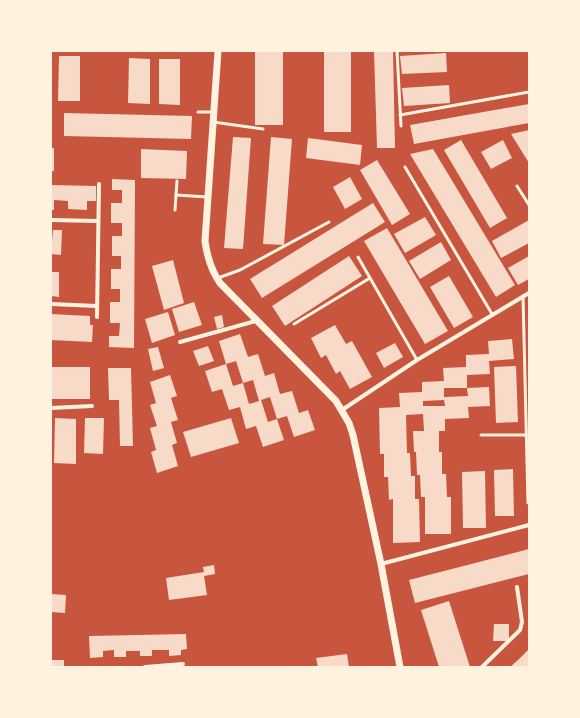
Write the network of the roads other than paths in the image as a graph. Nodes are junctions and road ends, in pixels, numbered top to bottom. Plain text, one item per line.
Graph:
1 (218, 51) edge
2 (397, 51) edge
3 (529, 92) edge
4 (198, 112) dead end
5 (214, 112) junction
6 (400, 114) junction
7 (213, 122) junction
8 (401, 126) dead end
9 (263, 129) dead end
10 (404, 167) dead end
11 (177, 181) dead end
12 (100, 184) dead end
13 (517, 186) dead end
14 (176, 195) junction
15 (208, 197) junction
16 (529, 206) edge
17 (175, 210) dead end
18 (51, 220) edge
19 (98, 221) junction
20 (328, 222) dead end
21 (358, 257) dead end
22 (370, 278) junction
23 (217, 279) junction
24 (529, 292) edge
25 (523, 296) junction
26 (51, 304) edge
27 (97, 306) junction
28 (492, 314) junction
29 (98, 317) dead end
30 (256, 321) junction
31 (294, 324) dead end
32 (180, 342) dead end
33 (417, 360) junction
34 (92, 406) dead end
35 (51, 408) edge
36 (342, 410) junction
37 (526, 434) junction
38 (481, 435) dead end
39 (528, 503) dead end
40 (529, 524) edge
41 (381, 564) junction
42 (517, 587) dead end
43 (183, 664) dead end
44 (145, 667) edge
45 (400, 667) edge
46 (482, 667) edge

1 - 5 street
2 - 6 lane
3 - 6 lane
4 - 5 lane
5 - 7 street
6 - 8 lane
7 - 9 lane
7 - 15 street
10 - 28 lane
11 - 14 lane
12 - 19 street
13 - 16 lane
14 - 15 lane
14 - 17 lane
15 - 23 street
18 - 19 street
19 - 27 street
20 - 23 lane
21 - 22 lane
22 - 31 lane
22 - 33 lane
23 - 30 street
24 - 25 street
25 - 28 street
25 - 37 lane
26 - 27 street
27 - 29 street
28 - 33 street
30 - 32 street
30 - 36 street
33 - 36 street
34 - 35 street
36 - 41 street
37 - 38 lane
37 - 39 lane
40 - 41 street
41 - 45 street
42 - 46 street
43 - 44 street

